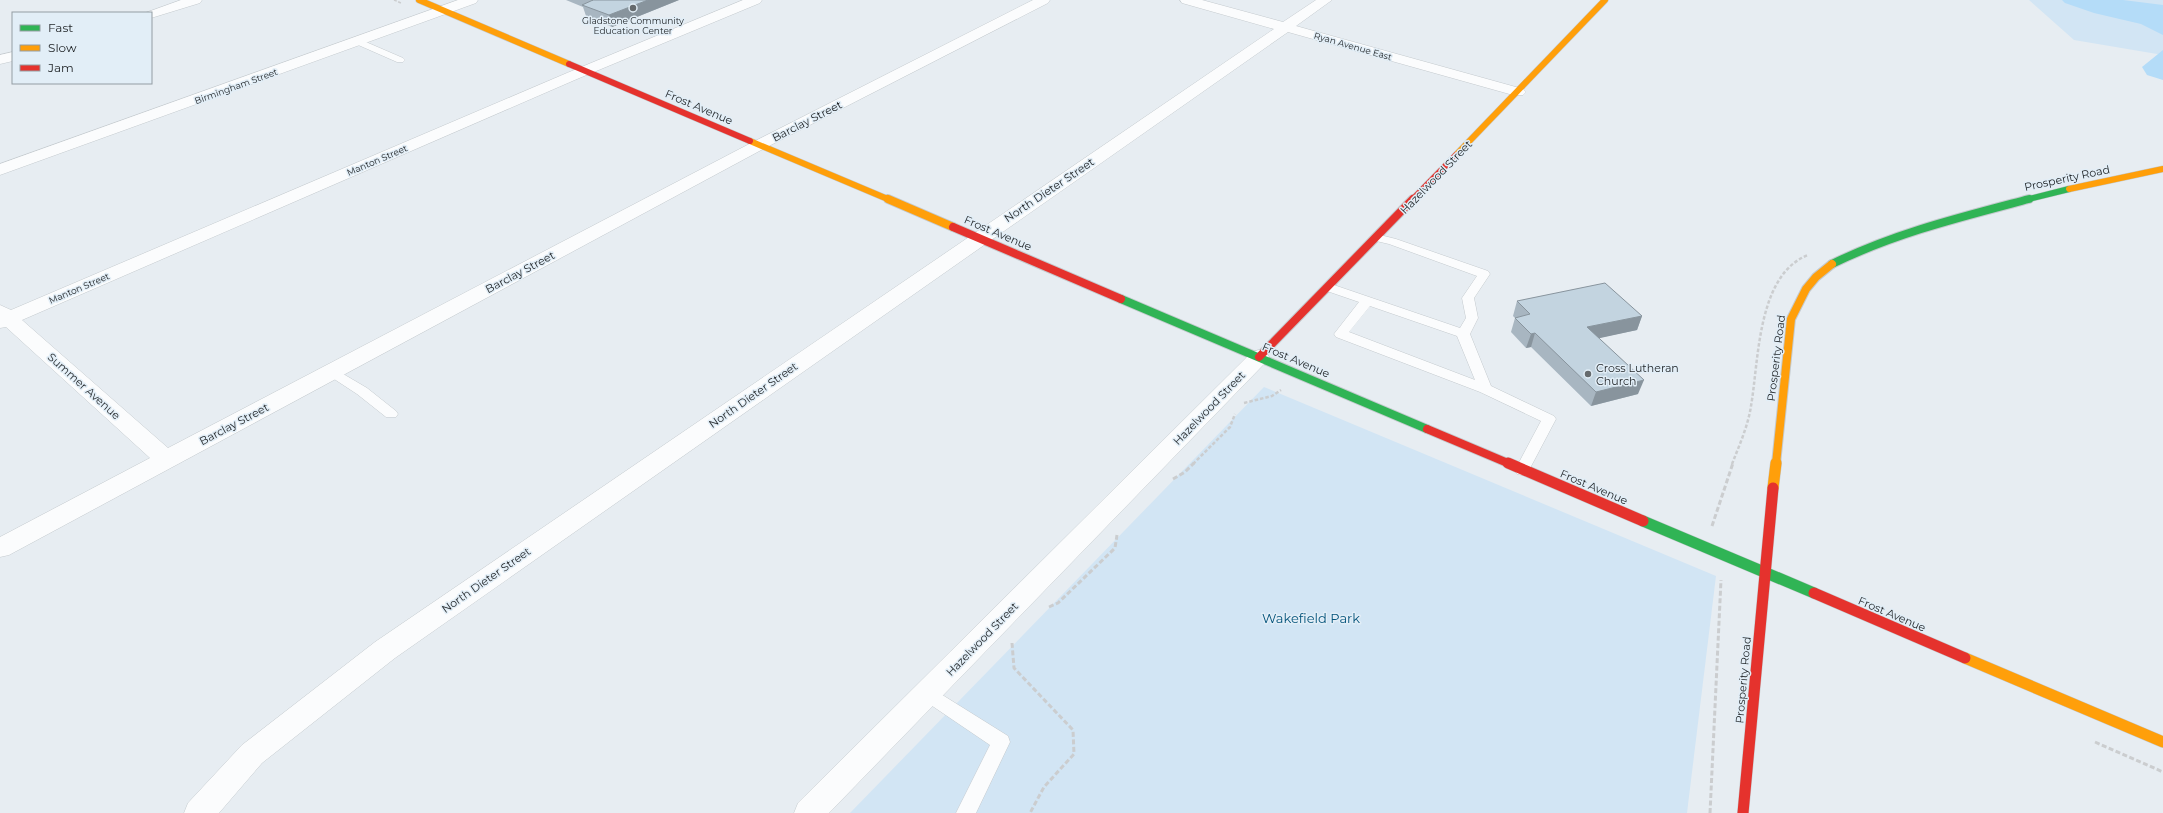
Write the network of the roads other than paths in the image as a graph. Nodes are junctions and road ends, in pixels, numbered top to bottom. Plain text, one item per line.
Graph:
1 (195, 0) edge
2 (419, 0) edge
3 (471, 0) edge
4 (755, 0) edge
5 (1043, 0) edge
6 (1188, 0) edge
7 (1325, 0) edge
8 (1606, 0) edge
9 (443, 10) junction
10 (152, 14) edge
11 (1286, 28) junction
12 (359, 42) junction
13 (12, 56) edge
14 (0, 60) edge
15 (400, 60) dead end
16 (584, 71) junction
17 (1518, 92) junction
18 (759, 145) junction
19 (2163, 169) edge
20 (0, 170) edge
21 (979, 238) junction
22 (1376, 238) junction
23 (1328, 286) junction
24 (1367, 301) junction
25 (3, 317) edge
26 (1463, 334) junction
27 (1258, 357) junction
28 (333, 372) junction
29 (1485, 389) junction
30 (391, 414) dead end
31 (167, 460) junction
32 (1522, 470) junction
33 (0, 548) edge
34 (1764, 573) junction
35 (928, 694) junction
36 (2163, 742) edge
37 (199, 813) edge
38 (809, 813) edge
39 (966, 813) edge
40 (1743, 813) edge

1 - 10 street
2 - 9 street, Frost Avenue
3 - 9 street, Birmingham Street
4 - 16 street, Manton Street
5 - 18 street, Barclay Street
6 - 11 street, Ryan Avenue East
7 - 11 street, North Dieter Street
8 - 17 street, Hazelwood Street
9 - 12 street, Birmingham Street
9 - 16 street, Frost Avenue
11 - 17 street, Ryan Avenue East
11 - 21 street, North Dieter Street
12 - 15 lane
12 - 20 street, Birmingham Street
13 - 14 street
16 - 18 street, Frost Avenue
16 - 25 street, Manton Street
17 - 22 street, Hazelwood Street
18 - 21 street, Frost Avenue
18 - 28 street, Barclay Street
19 - 34 street, Prosperity Road
21 - 27 street, Frost Avenue
21 - 37 street, North Dieter Street
22 - 23 street, Hazelwood Street
22 - 26 lane
23 - 24 lane
23 - 27 street, Hazelwood Street
24 - 26 lane
24 - 29 lane
25 - 31 street, Summer Avenue
26 - 29 lane
27 - 32 street, Frost Avenue
27 - 35 street, Hazelwood Street
28 - 30 lane
28 - 31 street, Barclay Street
29 - 32 lane
31 - 33 street, Barclay Street
32 - 34 street, Frost Avenue
34 - 36 street, Frost Avenue
34 - 40 street, Prosperity Road
35 - 38 street, Hazelwood Street
35 - 39 lane

